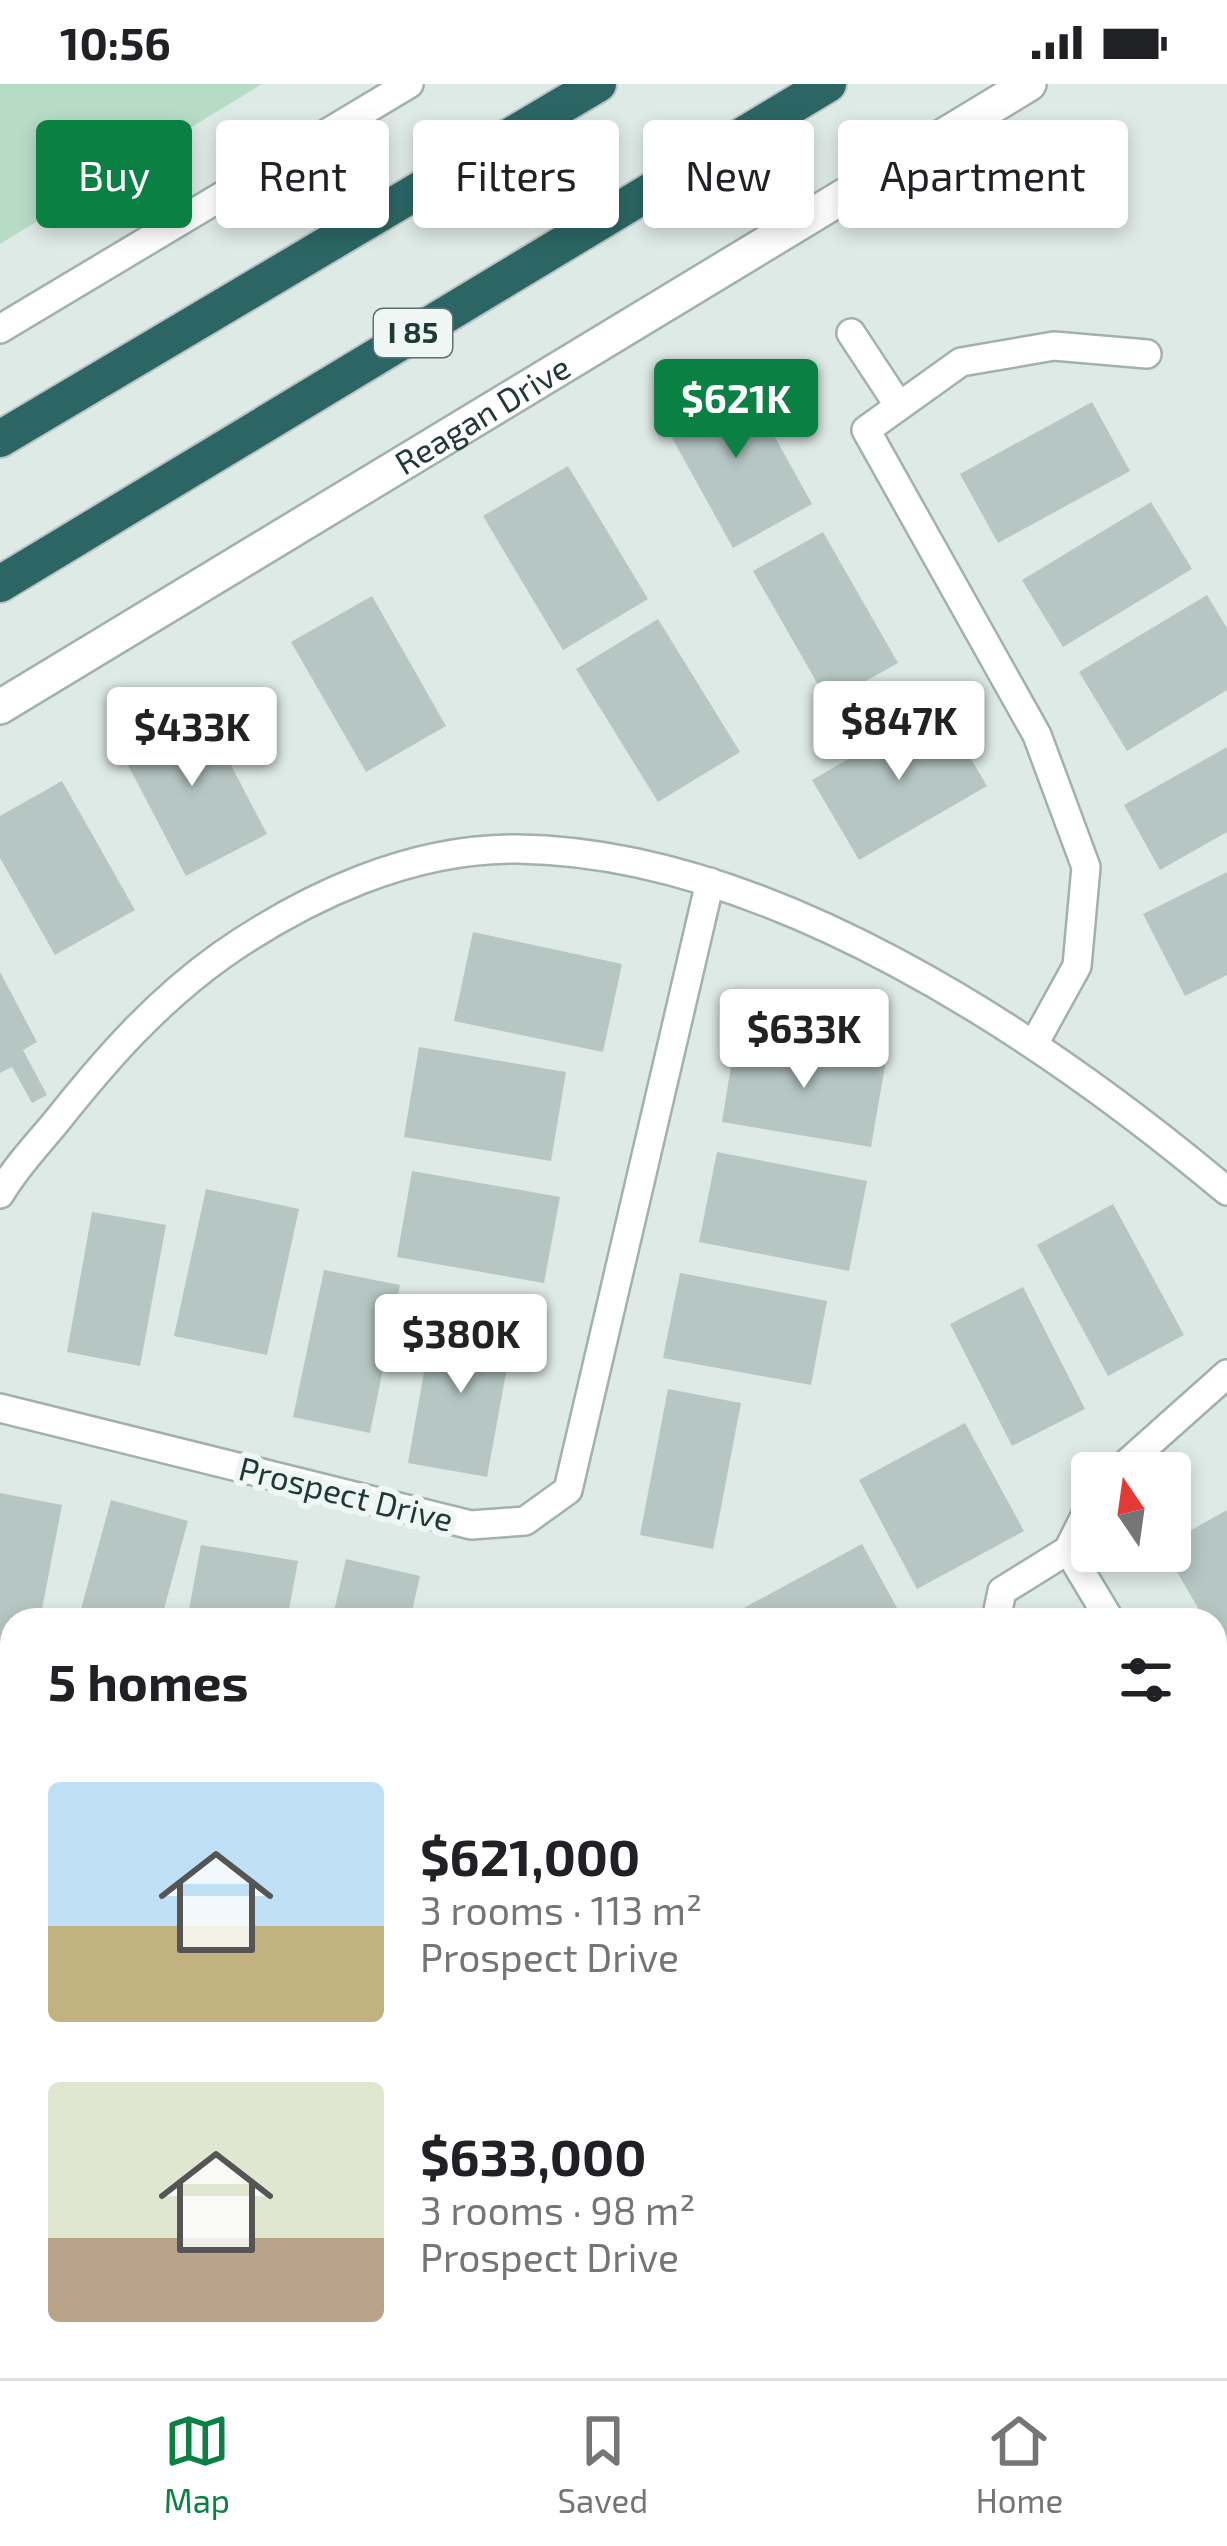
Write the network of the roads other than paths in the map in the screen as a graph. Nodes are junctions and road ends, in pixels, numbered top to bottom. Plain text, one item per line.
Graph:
1 (410, 84) edge
2 (598, 84) edge
3 (828, 84) edge
4 (1029, 84) edge
5 (0, 328) edge
6 (851, 333) dead end
7 (1147, 354) dead end
8 (899, 406) junction
9 (0, 439) edge
10 (0, 584) edge
11 (0, 706) edge
12 (710, 882) junction
13 (1034, 1044) junction
14 (1, 1190) edge
15 (1227, 1191) edge
16 (1227, 1374) edge
17 (0, 1408) edge
18 (1139, 1452) edge
19 (1071, 1544) edge
20 (1068, 1550) junction
21 (998, 1608) edge
22 (1103, 1608) edge

1 - 5 street
2 - 9 highway
3 - 10 highway, I 85
4 - 11 street, Reagan Drive
6 - 8 street
7 - 8 street
8 - 13 street
12 - 13 street
12 - 14 street
12 - 17 street, Prospect Drive
13 - 15 street
16 - 18 street
19 - 20 street
20 - 21 street
20 - 22 street

